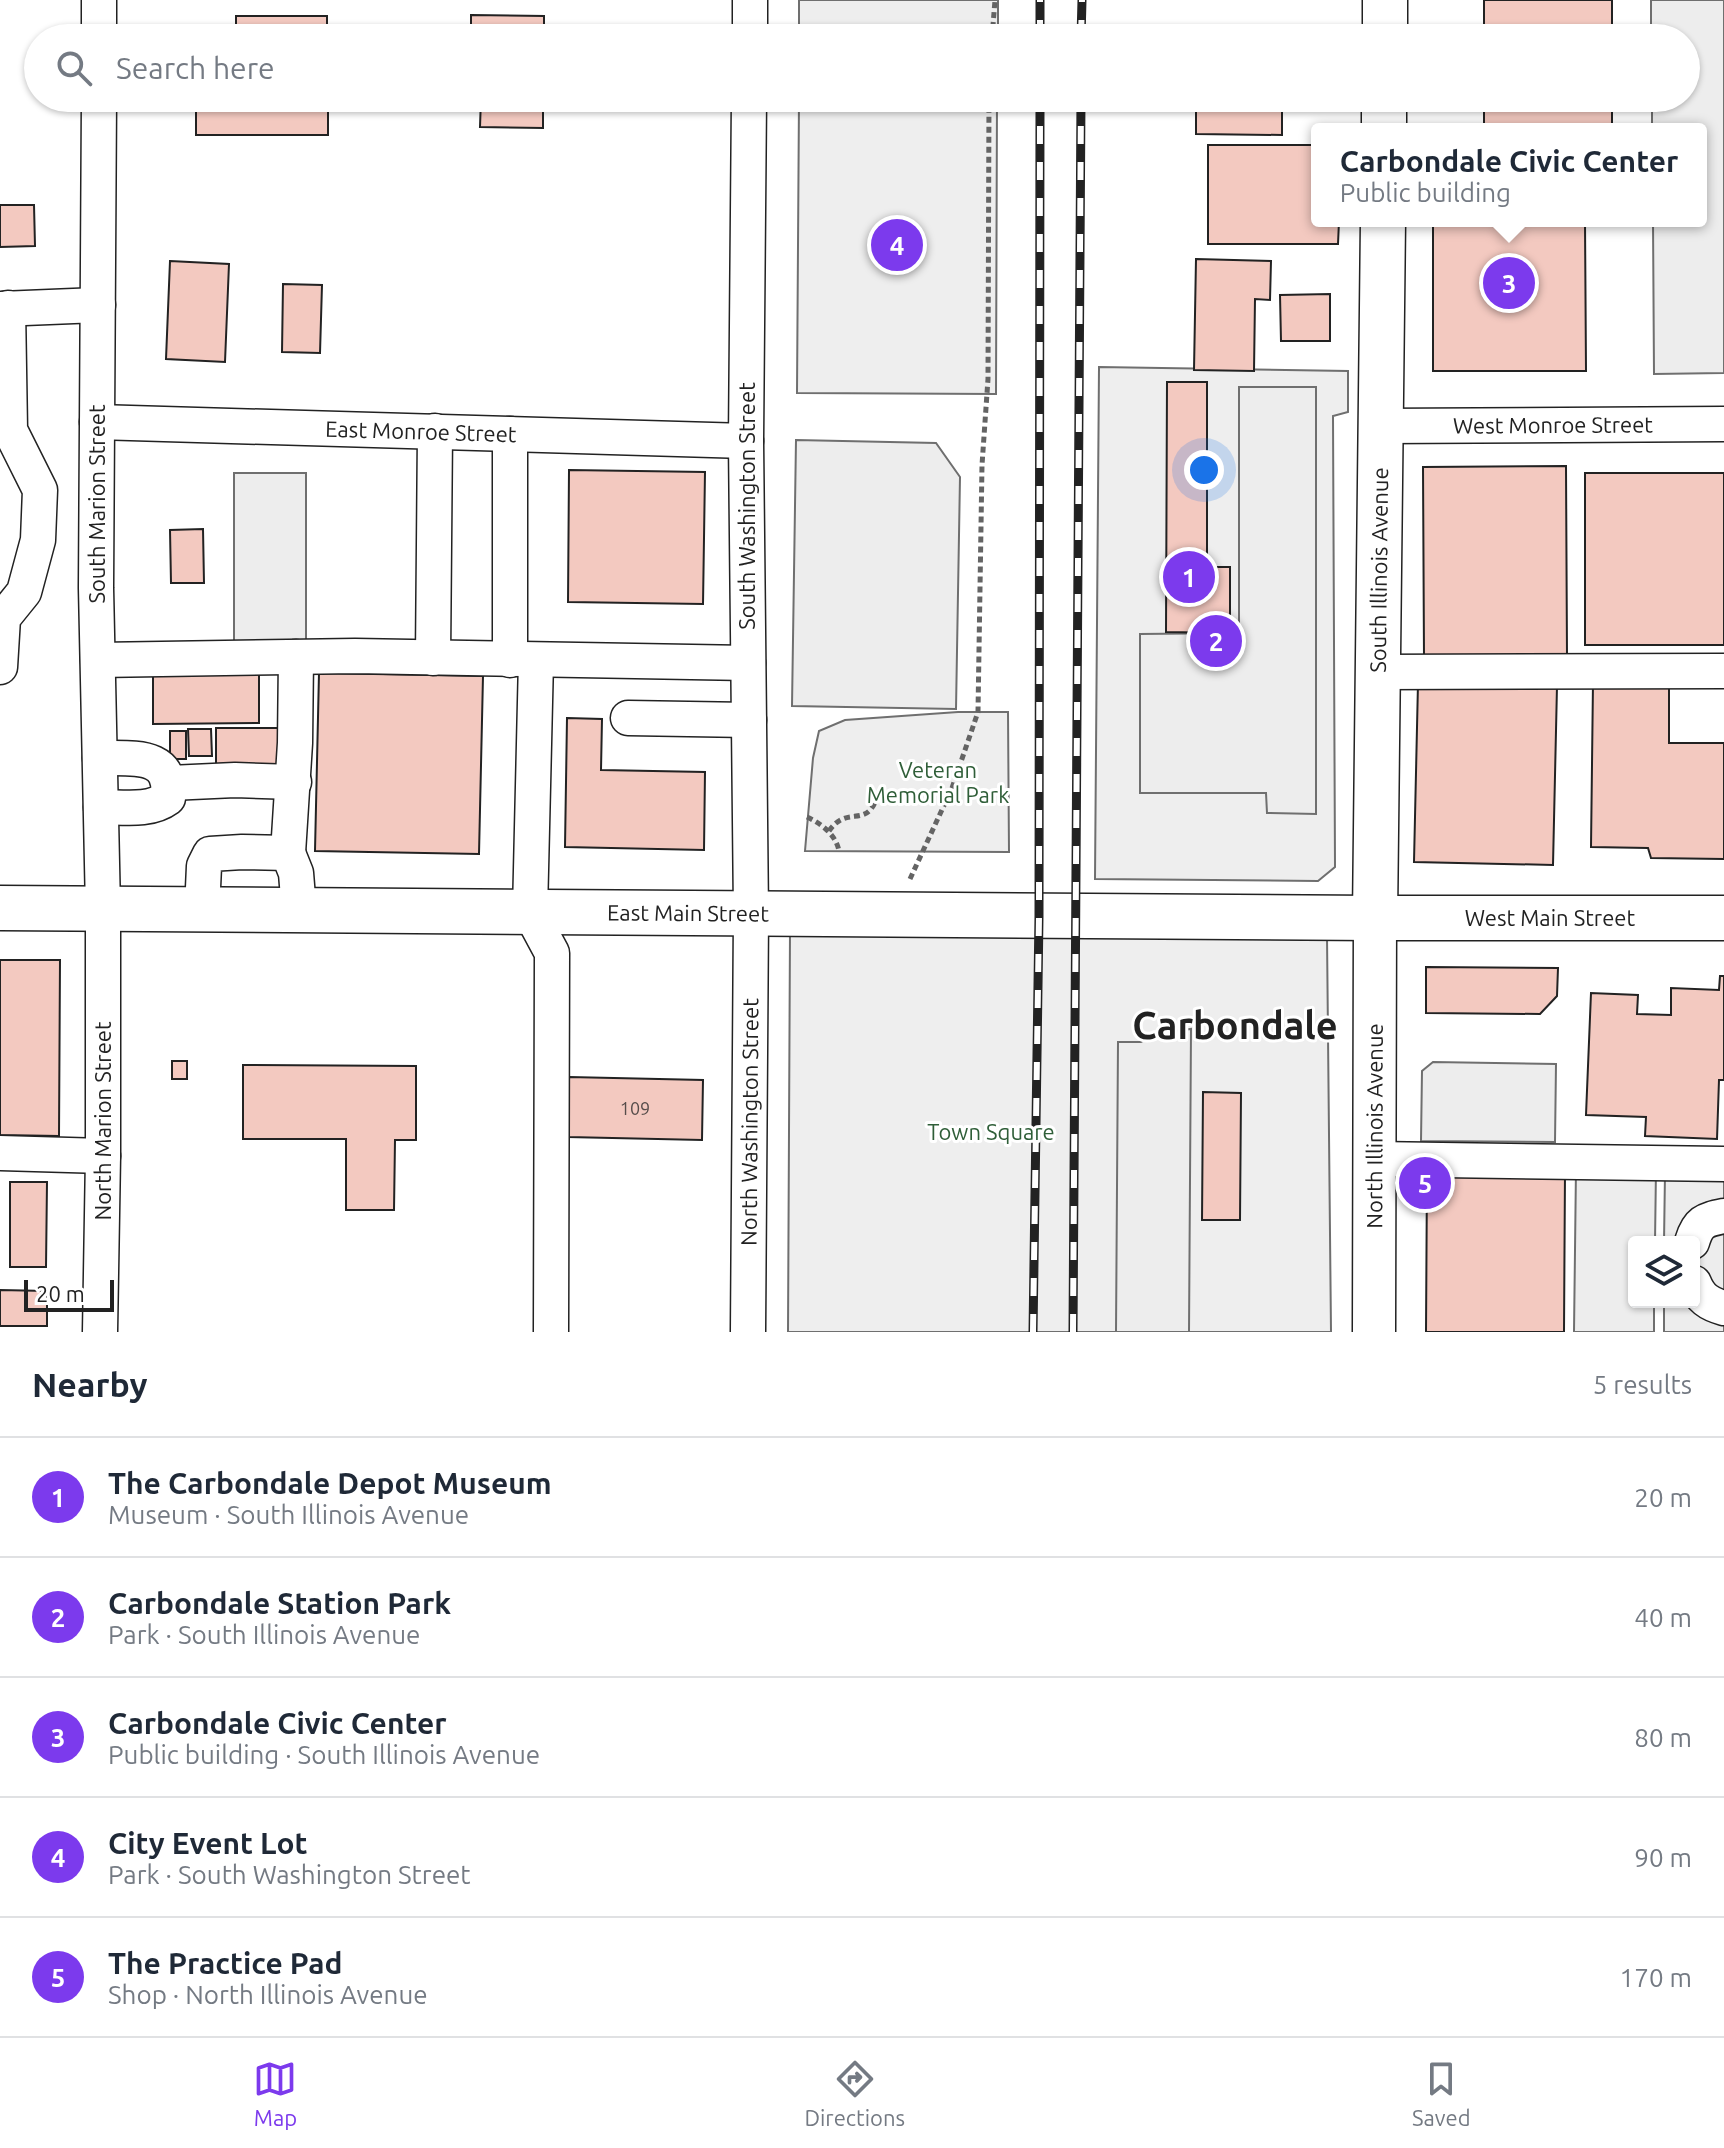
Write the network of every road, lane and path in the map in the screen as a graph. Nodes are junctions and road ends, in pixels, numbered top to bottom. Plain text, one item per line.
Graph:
1 (99, 0) edge
2 (750, 0) edge
3 (995, 0) edge
4 (1385, 0) edge
5 (99, 24) edge
6 (750, 24) edge
7 (993, 24) edge
8 (1385, 24) edge
9 (99, 112) edge
10 (749, 112) edge
11 (989, 112) edge
12 (1383, 227) edge
13 (98, 305) junction
14 (4, 309) edge
15 (97, 422) junction
16 (1724, 424) edge
17 (1381, 426) junction
18 (435, 431) junction
19 (510, 434) junction
20 (746, 441) junction
21 (296, 657) junction
22 (433, 658) junction
23 (98, 660) junction
24 (523, 660) junction
25 (748, 663) junction
26 (0, 667) edge
27 (1724, 671) edge
28 (1378, 672) junction
29 (628, 718) dead end
30 (749, 720) junction
31 (100, 758) junction
32 (294, 782) junction
33 (170, 783) junction
34 (876, 800) dead end
35 (101, 807) junction
36 (807, 817) dead end
37 (829, 831) junction
38 (839, 851) dead end
39 (288, 853) junction
40 (918, 859) dead end
41 (0, 908) edge
42 (103, 909) junction
43 (202, 910) junction
44 (299, 910) junction
45 (530, 912) junction
46 (751, 914) junction
47 (1375, 918) junction
48 (1724, 918) edge
49 (0, 1153) edge
50 (103, 1156) junction
51 (1374, 1159) junction
52 (1724, 1164) edge
53 (1724, 1216) edge
54 (1694, 1236) edge
55 (1700, 1295) edge
56 (1724, 1308) edge
57 (100, 1332) edge
58 (551, 1332) edge
59 (748, 1332) edge
60 (1374, 1332) edge

1 - 5 street
2 - 6 street
3 - 7 path
4 - 8 highway
9 - 13 street, South Marion Street
10 - 20 street, South Washington Street
11 - 40 path
12 - 17 highway, South Illinois Avenue
13 - 14 street
13 - 15 street, South Marion Street
14 - 26 street
15 - 18 street, East Monroe Street
15 - 23 street, South Marion Street
16 - 17 street, West Monroe Street
17 - 28 highway, South Illinois Avenue
18 - 19 street, East Monroe Street
18 - 22 street
19 - 20 street, East Monroe Street
19 - 24 street
20 - 25 street, South Washington Street
21 - 22 street
21 - 23 street
21 - 32 street
22 - 24 street
23 - 31 street, South Marion Street
24 - 25 street
24 - 45 street
25 - 30 street, South Washington Street
27 - 28 street
28 - 47 highway, South Illinois Avenue
29 - 30 street
30 - 46 street, South Washington Street
31 - 33 street
31 - 35 street, South Marion Street
32 - 33 street
32 - 39 street
33 - 35 street
34 - 37 path
35 - 42 street, South Marion Street
36 - 37 path
37 - 38 path
39 - 43 street
39 - 44 street
41 - 42 highway, East Main Street
42 - 43 highway, East Main Street
42 - 50 street, North Marion Street
43 - 44 highway, East Main Street
44 - 45 highway, East Main Street
45 - 46 highway, East Main Street
45 - 58 street
46 - 47 highway, East Main Street
46 - 59 street, North Washington Street
47 - 48 highway, West Main Street
47 - 51 main road, North Illinois Avenue
49 - 50 street
50 - 57 street, North Marion Street
51 - 52 street
51 - 60 main road, North Illinois Avenue
53 - 54 street
55 - 56 street

